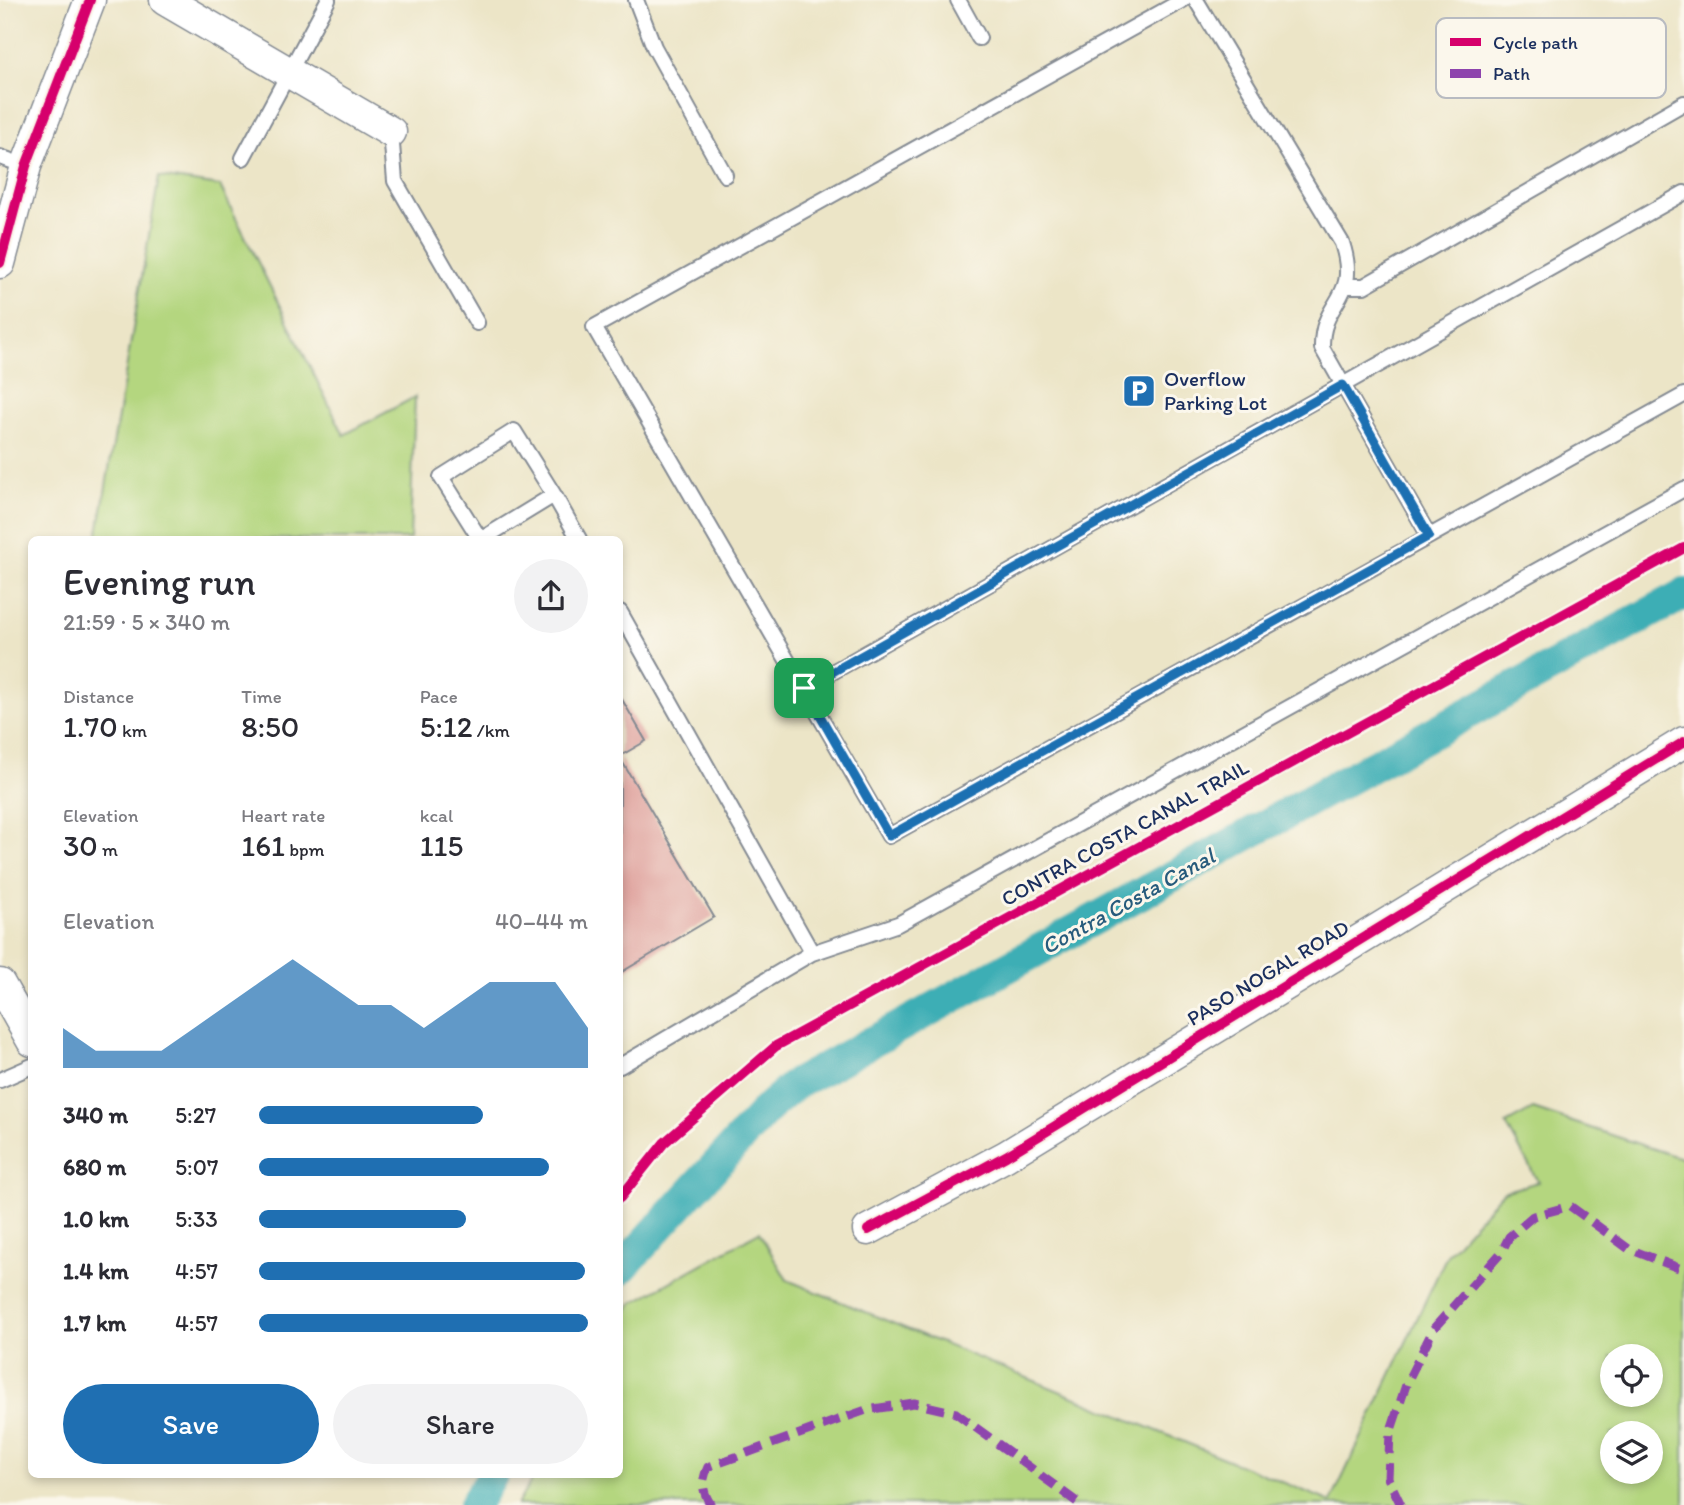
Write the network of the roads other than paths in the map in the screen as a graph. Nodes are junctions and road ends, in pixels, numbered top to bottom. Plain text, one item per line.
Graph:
1 (90, 0) edge
2 (165, 0) edge
3 (328, 0) edge
4 (636, 0) edge
5 (958, 0) edge
6 (1183, 0) edge
7 (1196, 0) edge
8 (979, 38) dead end
9 (288, 72) junction
10 (1684, 103) edge
11 (391, 132) joint
12 (243, 158) dead end
13 (13, 162) edge
14 (724, 175) dead end
15 (1684, 193) edge
16 (0, 263) edge
17 (1347, 286) junction
18 (477, 323) dead end
19 (1343, 385) junction
20 (1684, 395) edge
21 (1684, 489) edge
22 (554, 495) junction
23 (479, 536) edge
24 (486, 536) edge
25 (577, 536) edge
26 (1429, 536) junction
27 (623, 617) edge
28 (804, 688) junction
29 (1684, 742) edge
30 (811, 953) junction
31 (0, 984) edge
32 (28, 1034) edge
33 (623, 1064) edge
34 (28, 1068) edge
35 (0, 1080) edge
36 (868, 1230) dead end

1 - 13 street
2 - 9 street
3 - 9 lane
4 - 14 lane
5 - 8 lane
6 - 28 lane
7 - 17 lane
9 - 11 street
9 - 12 lane
10 - 17 lane
11 - 18 lane
13 - 16 street
15 - 19 lane
17 - 19 lane
19 - 26 lane
19 - 28 lane
20 - 26 lane
21 - 30 lane
22 - 23 lane
22 - 24 lane
22 - 25 lane
26 - 28 lane
27 - 30 lane
29 - 36 street, PASO NOGAL ROAD
30 - 33 lane
31 - 32 street
34 - 35 lane

